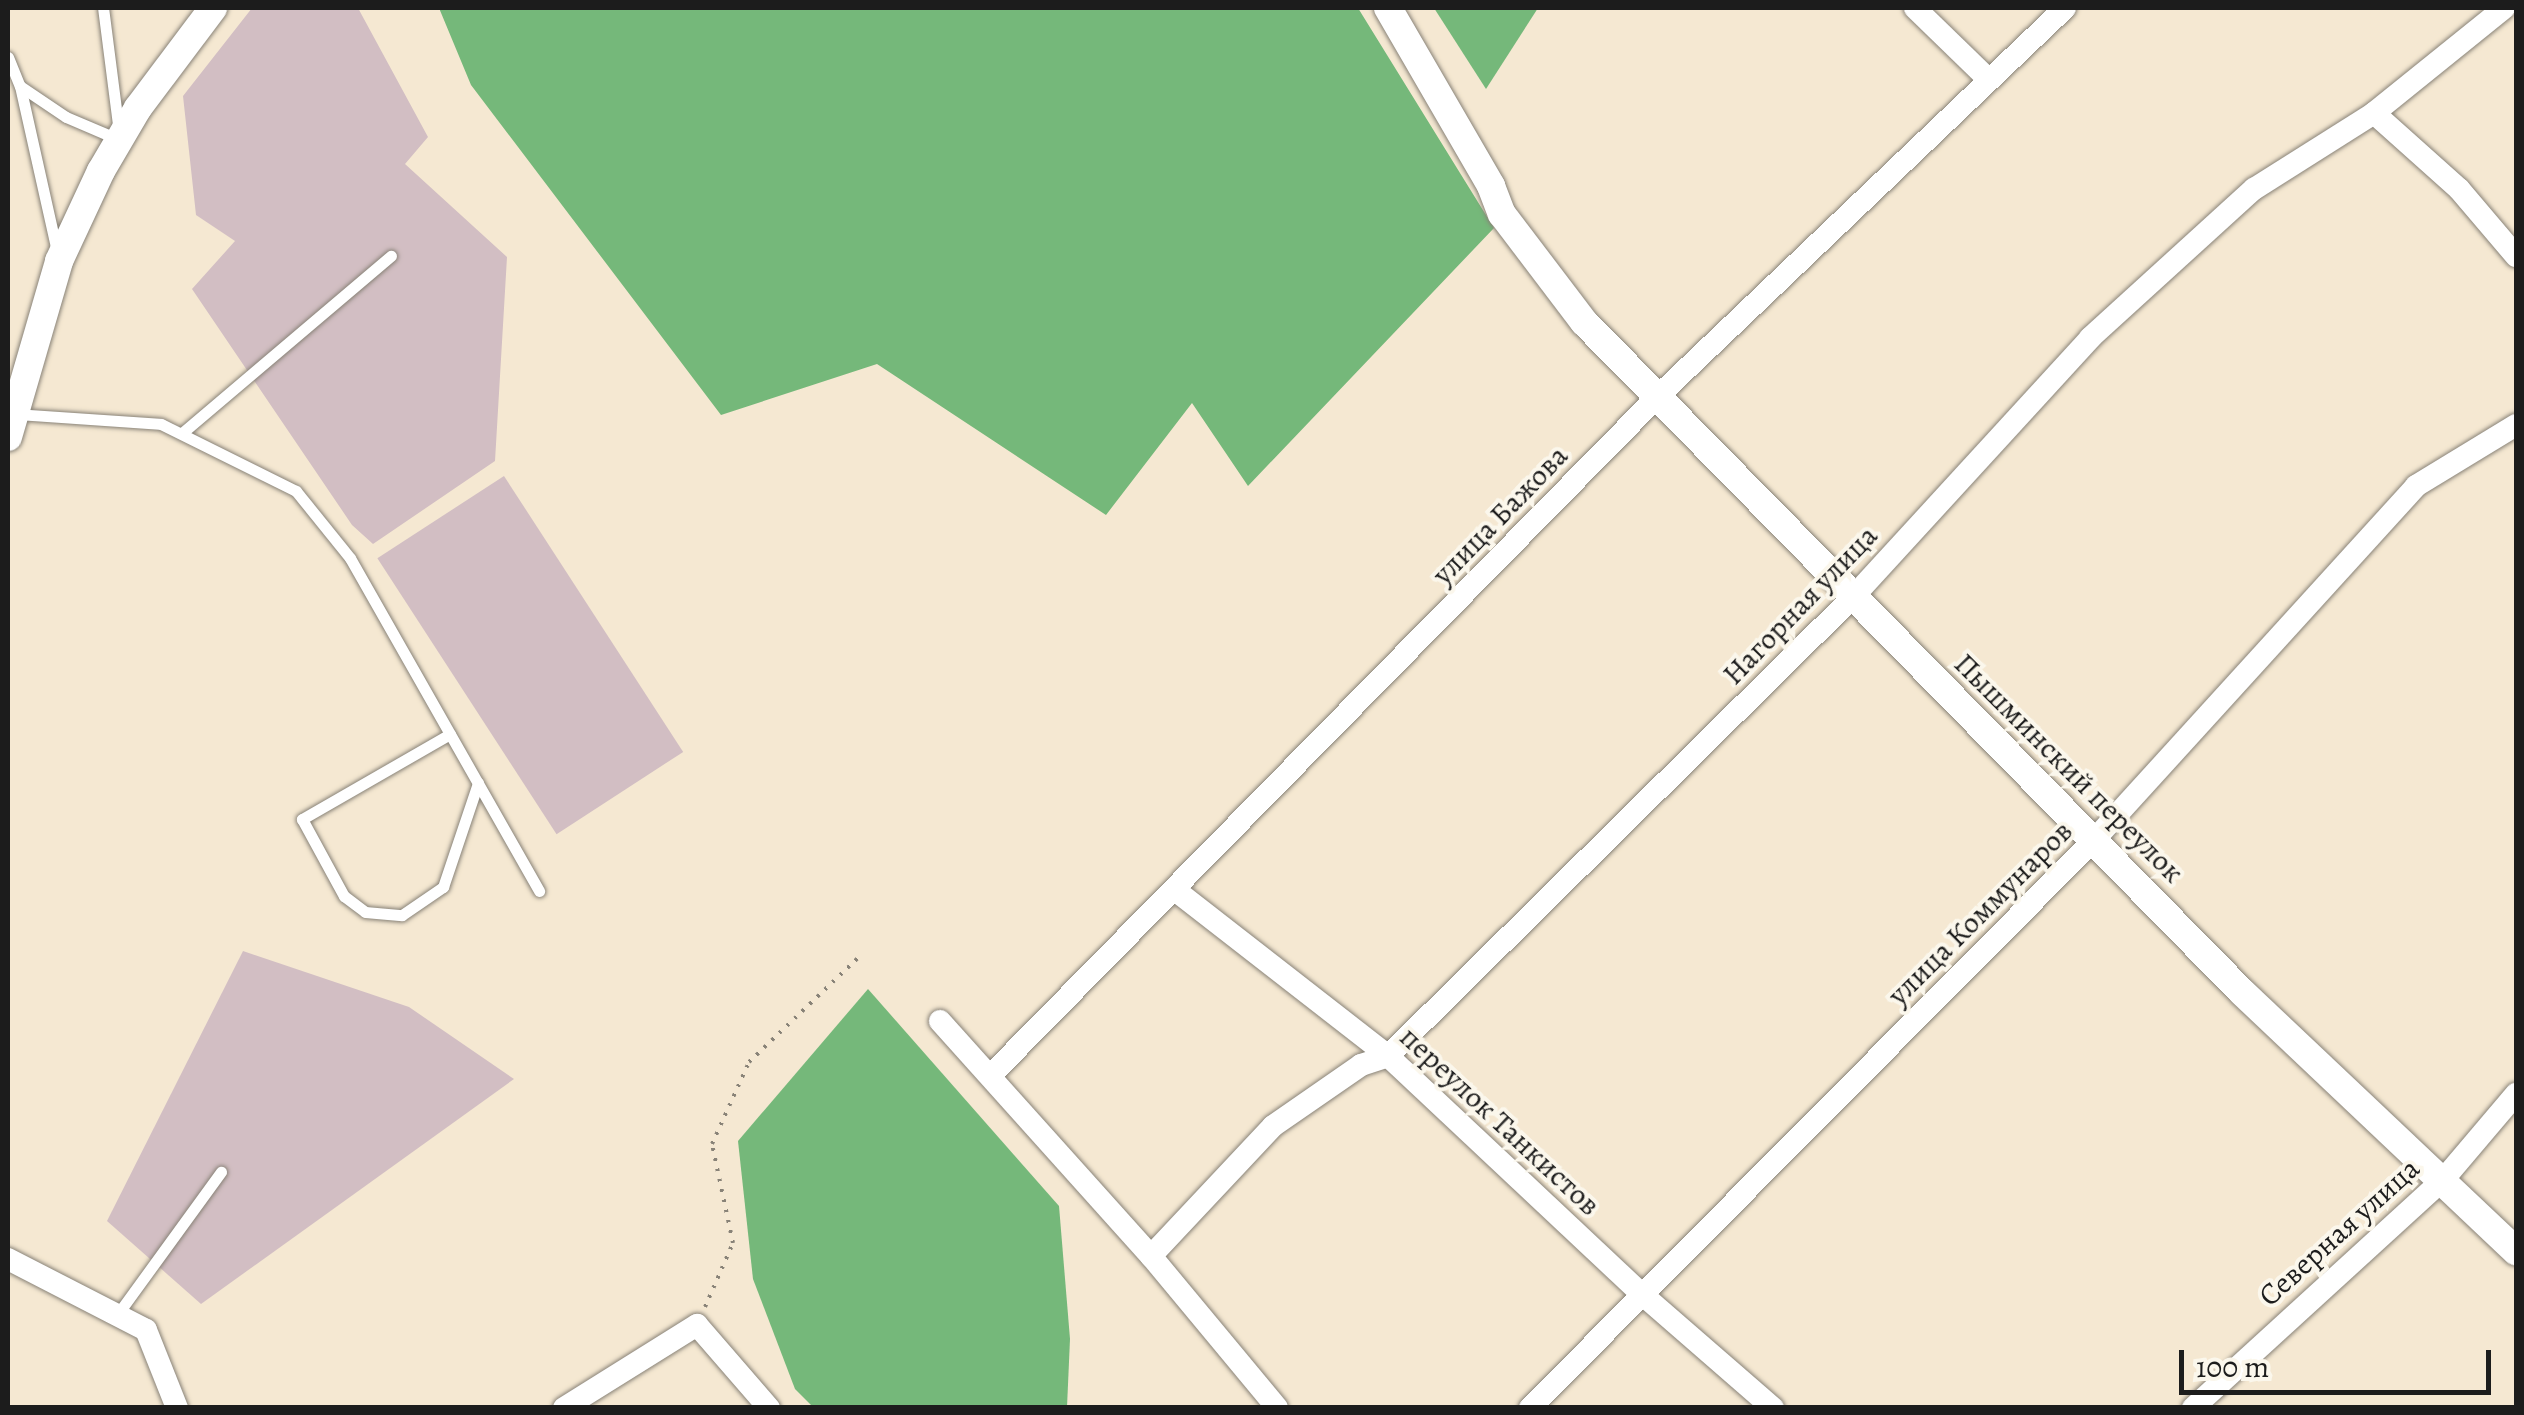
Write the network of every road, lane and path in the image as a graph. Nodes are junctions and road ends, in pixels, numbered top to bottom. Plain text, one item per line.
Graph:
1 (103, 8) edge
2 (213, 8) edge
3 (1388, 8) edge
4 (1915, 8) edge
5 (2065, 8) edge
6 (2504, 8) edge
7 (8, 58) edge
8 (1989, 80) junction
9 (20, 86) junction
10 (2374, 113) junction
11 (120, 140) junction
12 (391, 256) dead end
13 (2516, 256) edge
14 (59, 260) junction
15 (1656, 398) junction
16 (2516, 425) edge
17 (12, 426) edge
18 (182, 433) junction
19 (1854, 596) junction
20 (450, 734) junction
21 (478, 783) junction
22 (2096, 839) junction
23 (1175, 890) junction
24 (540, 891) dead end
25 (862, 954) dead end
26 (940, 1021) dead end
27 (1388, 1056) junction
28 (990, 1076) junction
29 (2516, 1094) edge
30 (221, 1172) dead end
31 (2443, 1180) junction
32 (2516, 1251) edge
33 (1152, 1256) junction
34 (8, 1260) edge
35 (1644, 1296) junction
36 (116, 1315) junction
37 (697, 1325) junction
38 (177, 1408) edge
39 (564, 1408) edge
40 (769, 1408) edge
41 (1277, 1408) edge
42 (1530, 1408) edge
43 (1773, 1408) edge
44 (2194, 1408) edge

1 - 11 lane
2 - 11 street
3 - 15 street, Пышминский переулок
4 - 8 street
5 - 8 street, улица Бажова
6 - 10 street, Нагорная улица
7 - 9 lane
8 - 15 street, улица Бажова
9 - 11 lane
9 - 14 lane
10 - 13 street
10 - 19 street, Нагорная улица
11 - 14 street
12 - 18 lane
14 - 17 street
15 - 19 street, Пышминский переулок
15 - 23 street, улица Бажова
16 - 22 street, улица Коммунаров
17 - 18 lane
18 - 20 lane
19 - 22 street, Пышминский переулок
19 - 27 street, Нагорная улица
20 - 21 lane
20 - 21 lane
21 - 24 lane
22 - 31 street, Пышминский переулок
22 - 35 street, улица Коммунаров
23 - 27 street, переулок Танкистов
23 - 28 street, улица Бажова
25 - 37 path
26 - 28 street
27 - 33 street, Нагорная улица
27 - 35 street, переулок Танкистов
28 - 33 street
29 - 31 street, Северная улица
30 - 36 lane
31 - 32 street, Пышминский переулок
31 - 44 street, Северная улица
33 - 41 street
34 - 36 street
35 - 42 street, улица Коммунаров
35 - 43 street, переулок Танкистов
36 - 38 street
37 - 39 street
37 - 40 street

